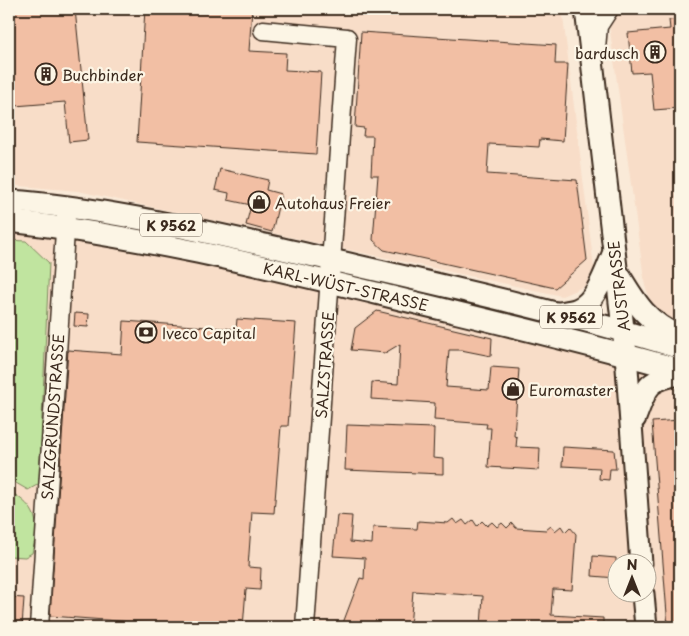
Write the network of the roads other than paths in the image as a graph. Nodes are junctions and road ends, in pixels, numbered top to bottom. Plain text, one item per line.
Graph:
1 (586, 9) edge
2 (609, 9) edge
3 (263, 30) dead end
4 (595, 81) junction
5 (9, 202) edge
6 (65, 218) junction
7 (9, 221) edge
8 (331, 260) junction
9 (615, 261) junction
10 (329, 282) junction
11 (558, 313) junction
12 (624, 331) junction
13 (680, 337) edge
14 (680, 348) edge
15 (626, 354) junction
16 (680, 370) edge
17 (680, 374) edge
18 (632, 425) junction
19 (640, 554) edge
20 (644, 604) edge
21 (39, 627) edge
22 (305, 627) edge
23 (646, 627) edge

1 - 4 main road, AUSTRASSE
2 - 4 street
3 - 8 street, SALZSTRASSE
4 - 9 main road, AUSTRASSE
5 - 6 main road, KARL-WÜST-STRASSE / K 9562
6 - 7 main road, KARL-WÜST-STRASSE / K 9562
6 - 8 main road, KARL-WÜST-STRASSE / K 9562
6 - 10 main road, KARL-WÜST-STRASSE / K 9562
6 - 21 street, SALZGRUNDSTRASSE
8 - 10 street, SALZSTRASSE
8 - 11 main road, KARL-WÜST-STRASSE / K 9562
9 - 11 main road
9 - 12 main road, AUSTRASSE
9 - 13 main road
10 - 15 main road, KARL-WÜST-STRASSE / K 9562
10 - 22 street, SALZSTRASSE
11 - 12 main road, KARL-WÜST-STRASSE / K 9562
12 - 14 main road, KARL-WÜST-STRASSE / K 9562
12 - 15 main road, AUSTRASSE
15 - 16 main road, KARL-WÜST-STRASSE / K 9562
15 - 18 main road, AUSTRASSE
17 - 18 main road
18 - 19 main road, AUSTRASSE
20 - 23 main road

